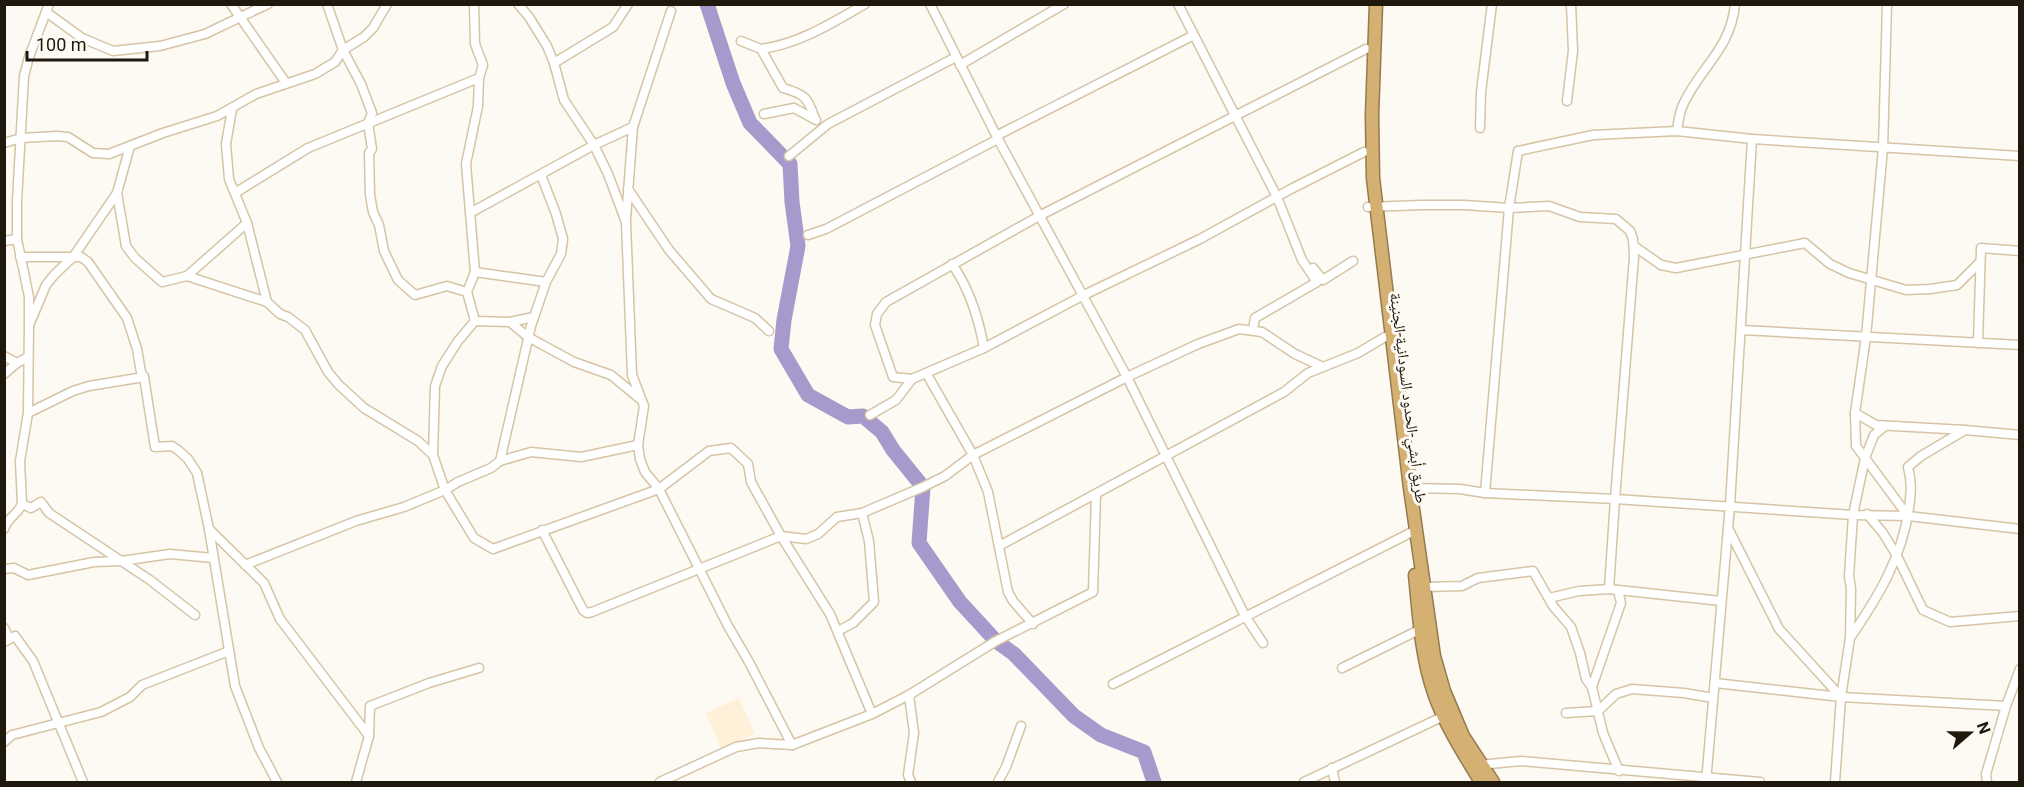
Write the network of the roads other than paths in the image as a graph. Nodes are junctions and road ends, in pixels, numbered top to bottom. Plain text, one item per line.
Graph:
1 (231, 4) edge
2 (268, 4) edge
3 (327, 4) edge
4 (387, 4) edge
5 (474, 4) edge
6 (518, 4) edge
7 (628, 4) edge
8 (866, 4) edge
9 (930, 4) edge
10 (1064, 4) edge
11 (1178, 4) edge
12 (1368, 4) edge
13 (1376, 4) edge
14 (1492, 4) edge
15 (1571, 4) edge
16 (1735, 4) edge
17 (1887, 4) edge
18 (47, 8) edge
19 (671, 11) dead end
20 (240, 18) junction
21 (1194, 34) junction
22 (741, 41) dead end
23 (761, 49) junction
24 (1366, 49) junction
25 (343, 50) junction
26 (958, 61) junction
27 (554, 63) junction
28 (478, 78) junction
29 (286, 83) junction
30 (1567, 101) dead end
31 (232, 109) junction
32 (764, 114) dead end
33 (1235, 115) junction
34 (1368, 115) junction
35 (814, 119) junction
36 (368, 123) junction
37 (828, 124) junction
38 (633, 127) junction
39 (1480, 128) dead end
40 (1677, 130) junction
41 (998, 137) junction
42 (21, 138) junction
43 (1752, 139) junction
44 (4, 143) edge
45 (130, 146) junction
46 (594, 146) junction
47 (1883, 148) junction
48 (1364, 152) junction
49 (789, 156) dead end
50 (2019, 156) edge
51 (541, 175) junction
52 (628, 189) junction
53 (235, 193) junction
54 (117, 194) junction
55 (1277, 197) junction
56 (1372, 207) junction
57 (1509, 208) junction
58 (470, 213) junction
59 (1041, 215) junction
60 (626, 222) junction
61 (247, 223) junction
62 (1291, 232) junction
63 (808, 235) dead end
64 (17, 239) junction
65 (4, 241) edge
66 (1634, 246) junction
67 (2019, 251) edge
68 (1746, 254) junction
69 (21, 257) junction
70 (73, 257) junction
71 (1353, 261) dead end
72 (1980, 262) junction
73 (952, 264) junction
74 (475, 272) junction
75 (1381, 274) junction
76 (187, 276) junction
77 (1870, 279) junction
78 (546, 282) junction
79 (467, 292) junction
80 (1084, 295) junction
81 (267, 302) junction
82 (534, 317) junction
83 (475, 321) junction
84 (510, 322) junction
85 (29, 323) junction
86 (1253, 329) junction
87 (1742, 330) junction
88 (769, 331) dead end
89 (528, 337) junction
90 (1385, 337) junction
91 (1866, 337) junction
92 (1978, 344) junction
93 (2019, 345) edge
94 (984, 348) junction
95 (4, 356) edge
96 (28, 357) junction
97 (17, 363) junction
98 (1323, 367) junction
99 (4, 374) edge
100 (144, 377) junction
101 (1127, 377) junction
102 (929, 378) dead end
103 (912, 380) junction
104 (642, 400) junction
105 (28, 413) junction
106 (1855, 413) junction
107 (870, 415) dead end
108 (1885, 426) junction
109 (1965, 430) junction
110 (2019, 435) edge
111 (639, 445) junction
112 (433, 455) junction
113 (974, 455) junction
114 (1165, 458) junction
115 (1865, 458) junction
116 (500, 461) junction
117 (1410, 488) junction
118 (659, 489) junction
119 (445, 490) junction
120 (1485, 493) junction
121 (1095, 495) junction
122 (1615, 499) junction
123 (22, 504) junction
124 (1730, 505) junction
125 (862, 513) junction
126 (1867, 514) junction
127 (1853, 515) junction
128 (1908, 516) junction
129 (1728, 528) junction
130 (4, 529) edge
131 (209, 529) junction
132 (2019, 529) edge
133 (542, 530) junction
134 (1413, 531) junction
135 (782, 536) junction
136 (999, 546) junction
137 (1897, 556) junction
138 (213, 558) junction
139 (121, 561) junction
140 (245, 565) junction
141 (4, 568) edge
142 (699, 568) junction
143 (1425, 587) junction
144 (1614, 590) junction
145 (1549, 598) junction
146 (1721, 601) junction
147 (195, 615) dead end
148 (1245, 616) junction
149 (2019, 616) edge
150 (1033, 624) junction
151 (4, 628) edge
152 (1421, 629) junction
153 (838, 631) junction
154 (1850, 638) junction
155 (7, 640) edge
156 (1263, 643) dead end
157 (229, 651) junction
158 (479, 668) dead end
159 (1342, 668) dead end
160 (2019, 669) edge
161 (1715, 683) junction
162 (1113, 684) dead end
163 (2017, 684) edge
164 (1592, 687) junction
165 (909, 694) junction
166 (1842, 696) junction
167 (1713, 698) junction
168 (2006, 706) junction
169 (1598, 711) junction
170 (1566, 713) dead end
171 (872, 714) junction
172 (1446, 714) junction
173 (58, 722) junction
174 (1021, 726) dead end
175 (369, 736) junction
176 (4, 742) edge
177 (792, 745) junction
178 (1476, 766) junction
179 (1332, 768) junction
180 (1619, 771) junction
181 (1707, 780) edge
182 (83, 783) edge
183 (276, 783) edge
184 (356, 783) edge
185 (660, 783) edge
186 (911, 783) edge
187 (998, 783) edge
188 (1304, 783) edge
189 (1335, 783) edge
190 (1481, 783) edge
191 (1493, 783) edge
192 (1760, 783) edge
193 (1835, 783) edge
194 (1987, 783) edge

1 - 20 street
2 - 20 street
3 - 25 street
4 - 25 street
5 - 28 street
6 - 27 street
7 - 27 street
8 - 23 street
9 - 26 street
10 - 26 street
11 - 21 street
12 - 24 highway, طريق أبشي-الحدود السودانية-الجنينة
13 - 34 highway
14 - 39 street
15 - 30 street
16 - 40 street
17 - 47 street
18 - 20 street
18 - 42 street
19 - 38 street
20 - 29 street
21 - 33 street
21 - 41 street
22 - 23 street
23 - 35 street
24 - 33 street
24 - 34 highway, طريق أبشي-الحدود السودانية-الجنينة
25 - 29 street
25 - 36 street
26 - 37 street
26 - 41 street
27 - 46 street
28 - 36 street
28 - 58 street
29 - 31 street
31 - 45 street
31 - 53 street
32 - 35 street
33 - 55 street
33 - 59 street
34 - 48 highway, طريق أبشي-الحدود السودانية-الجنينة
34 - 56 highway
35 - 37 street
36 - 53 street
36 - 79 street
37 - 49 street
38 - 46 street
38 - 52 street
40 - 43 street
40 - 57 street
41 - 59 street
41 - 63 street
42 - 44 street
42 - 45 street
42 - 64 street
43 - 47 street
43 - 68 street
45 - 54 street
46 - 51 street
46 - 60 street
47 - 50 street
47 - 77 street
48 - 55 street
48 - 56 highway, طريق أبشي-الحدود السودانية-الجنينة
51 - 58 street
51 - 78 street
52 - 60 street
52 - 88 street
53 - 61 street
54 - 70 street
54 - 76 street
55 - 62 street
55 - 80 street
56 - 57 street
56 - 75 highway, طريق أبشي-الحدود السودانية-الجنينة
57 - 66 street
57 - 120 street
58 - 74 street
59 - 73 street
59 - 80 street
60 - 104 street
61 - 76 street
61 - 81 street
62 - 71 street
62 - 86 street
64 - 65 street
64 - 69 street
66 - 68 street
66 - 122 street
67 - 72 street
68 - 77 street
68 - 87 street
69 - 70 street
69 - 85 street
70 - 85 street
70 - 100 street
72 - 77 street
72 - 92 street
73 - 94 street
73 - 103 street
74 - 78 street
74 - 79 street
75 - 90 highway, طريق أبشي-الحدود السودانية-الجنينة
75 - 117 highway
76 - 81 street
77 - 91 street
78 - 82 street
79 - 83 street
80 - 94 street
80 - 101 street
81 - 112 street
82 - 84 street
82 - 89 street
83 - 84 street
83 - 112 street
84 - 89 street
85 - 96 street
86 - 98 street
86 - 101 street
87 - 91 street
87 - 124 street
89 - 104 street
89 - 116 street
90 - 98 street
90 - 134 highway, طريق أبشي-الحدود السودانية-الجنينة
91 - 92 street
91 - 106 street
92 - 93 street
94 - 103 street
95 - 97 street
96 - 97 street
96 - 105 street
97 - 99 street
98 - 114 street
100 - 105 street
100 - 131 street
101 - 113 street
101 - 114 street
102 - 113 street
103 - 107 street
104 - 111 street
105 - 123 street
106 - 108 street
106 - 115 street
108 - 109 street
108 - 115 street
109 - 110 street
109 - 128 street
111 - 116 street
111 - 118 street
112 - 119 street
113 - 125 street
113 - 136 street
114 - 121 street
114 - 148 street
115 - 127 street
115 - 128 street
116 - 119 street
117 - 120 street
117 - 134 highway
118 - 133 street
118 - 135 street
118 - 142 street
119 - 133 street
119 - 140 street
120 - 122 street
121 - 136 street
121 - 150 street
122 - 124 street
122 - 144 street
123 - 130 street
123 - 139 street
124 - 127 street
124 - 129 street
125 - 135 street
125 - 153 street
126 - 127 street
126 - 128 street
126 - 137 street
127 - 154 street
128 - 132 street
128 - 137 street
129 - 146 street
129 - 166 street
131 - 138 street
131 - 140 street
133 - 142 street
134 - 143 highway
134 - 148 street
134 - 152 highway, طريق أبشي-الحدود السودانية-الجنينة
135 - 142 street
135 - 153 street
136 - 150 street
137 - 149 street
137 - 154 street
138 - 139 street
138 - 157 street
139 - 141 street
139 - 147 street
140 - 175 street
142 - 177 street
143 - 145 street
143 - 172 highway
144 - 145 street
144 - 146 street
144 - 164 street
145 - 164 street
146 - 161 street
148 - 156 street
148 - 162 street
150 - 165 street
151 - 155 street
152 - 159 street
152 - 172 highway, طريق أبشي-الحدود السودانية-الجنينة
153 - 171 street
154 - 166 street
155 - 173 street
157 - 173 street
157 - 183 street
158 - 175 street
160 - 163 street
161 - 166 street
161 - 167 street
163 - 168 street
164 - 169 street
165 - 171 street
165 - 186 street
166 - 168 street
166 - 193 street
167 - 169 street
167 - 181 street
168 - 194 street
169 - 170 street
169 - 180 street
171 - 177 street
172 - 178 highway, طريق أبشي-الحدود السودانية-الجنينة
172 - 179 street
173 - 176 street
173 - 182 street
174 - 187 street
175 - 184 street
177 - 185 street
178 - 180 street
178 - 190 highway, طريق أبشي-الحدود السودانية-الجنينة
178 - 191 highway
179 - 188 street
179 - 189 street
180 - 181 street
181 - 192 street

